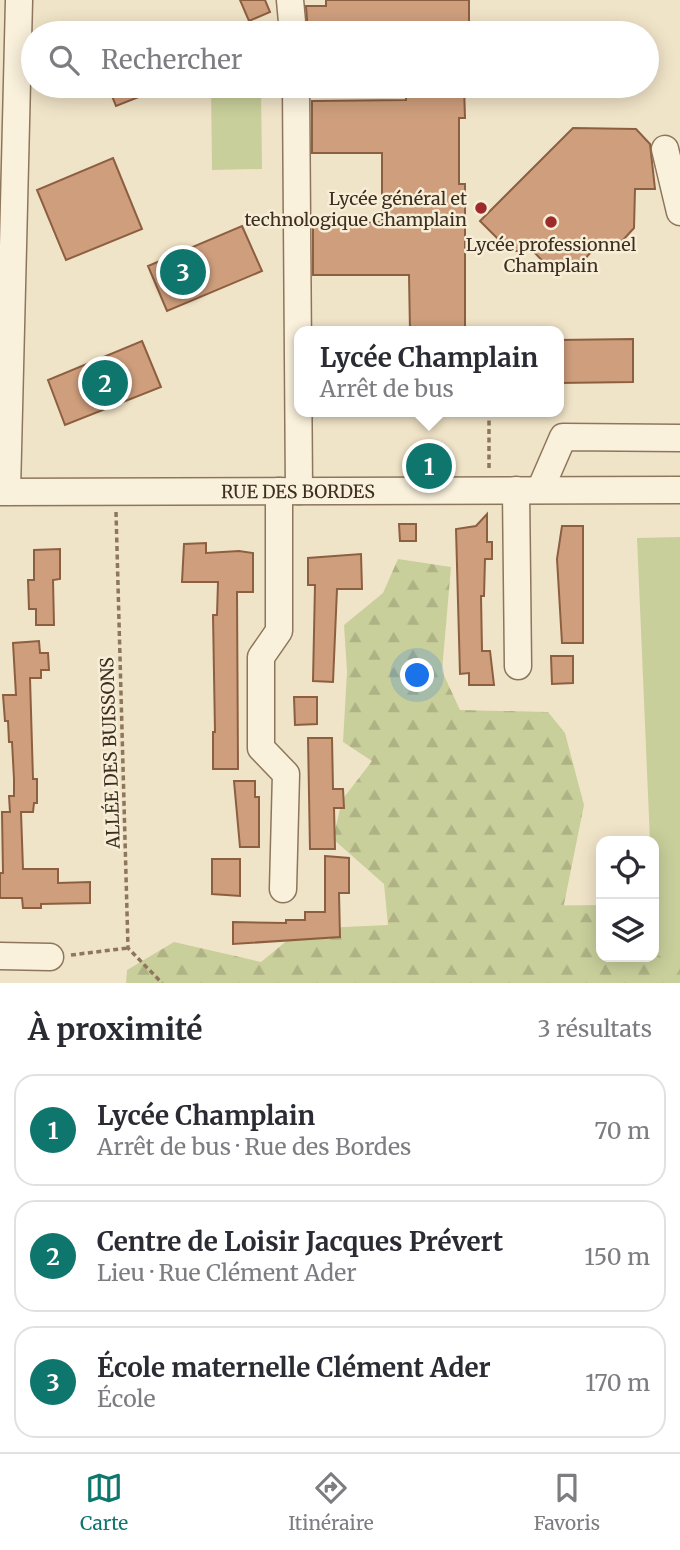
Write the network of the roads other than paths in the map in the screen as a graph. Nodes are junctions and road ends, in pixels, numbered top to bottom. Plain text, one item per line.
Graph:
1 (19, 0) edge
2 (290, 0) edge
3 (292, 21) edge
4 (296, 98) edge
5 (665, 149) dead end
6 (680, 212) edge
7 (680, 438) edge
8 (528, 490) junction
9 (680, 490) edge
10 (4, 491) edge
11 (289, 491) junction
12 (517, 666) dead end
13 (284, 889) dead end
14 (0, 956) edge
15 (50, 957) road end

1 - 10 street
2 - 3 street
4 - 11 street
5 - 6 street
7 - 8 street
8 - 9 street, RUE DES BORDES
8 - 11 street, RUE DES BORDES
8 - 12 street
10 - 11 street, RUE DES BORDES
11 - 13 street
14 - 15 street

